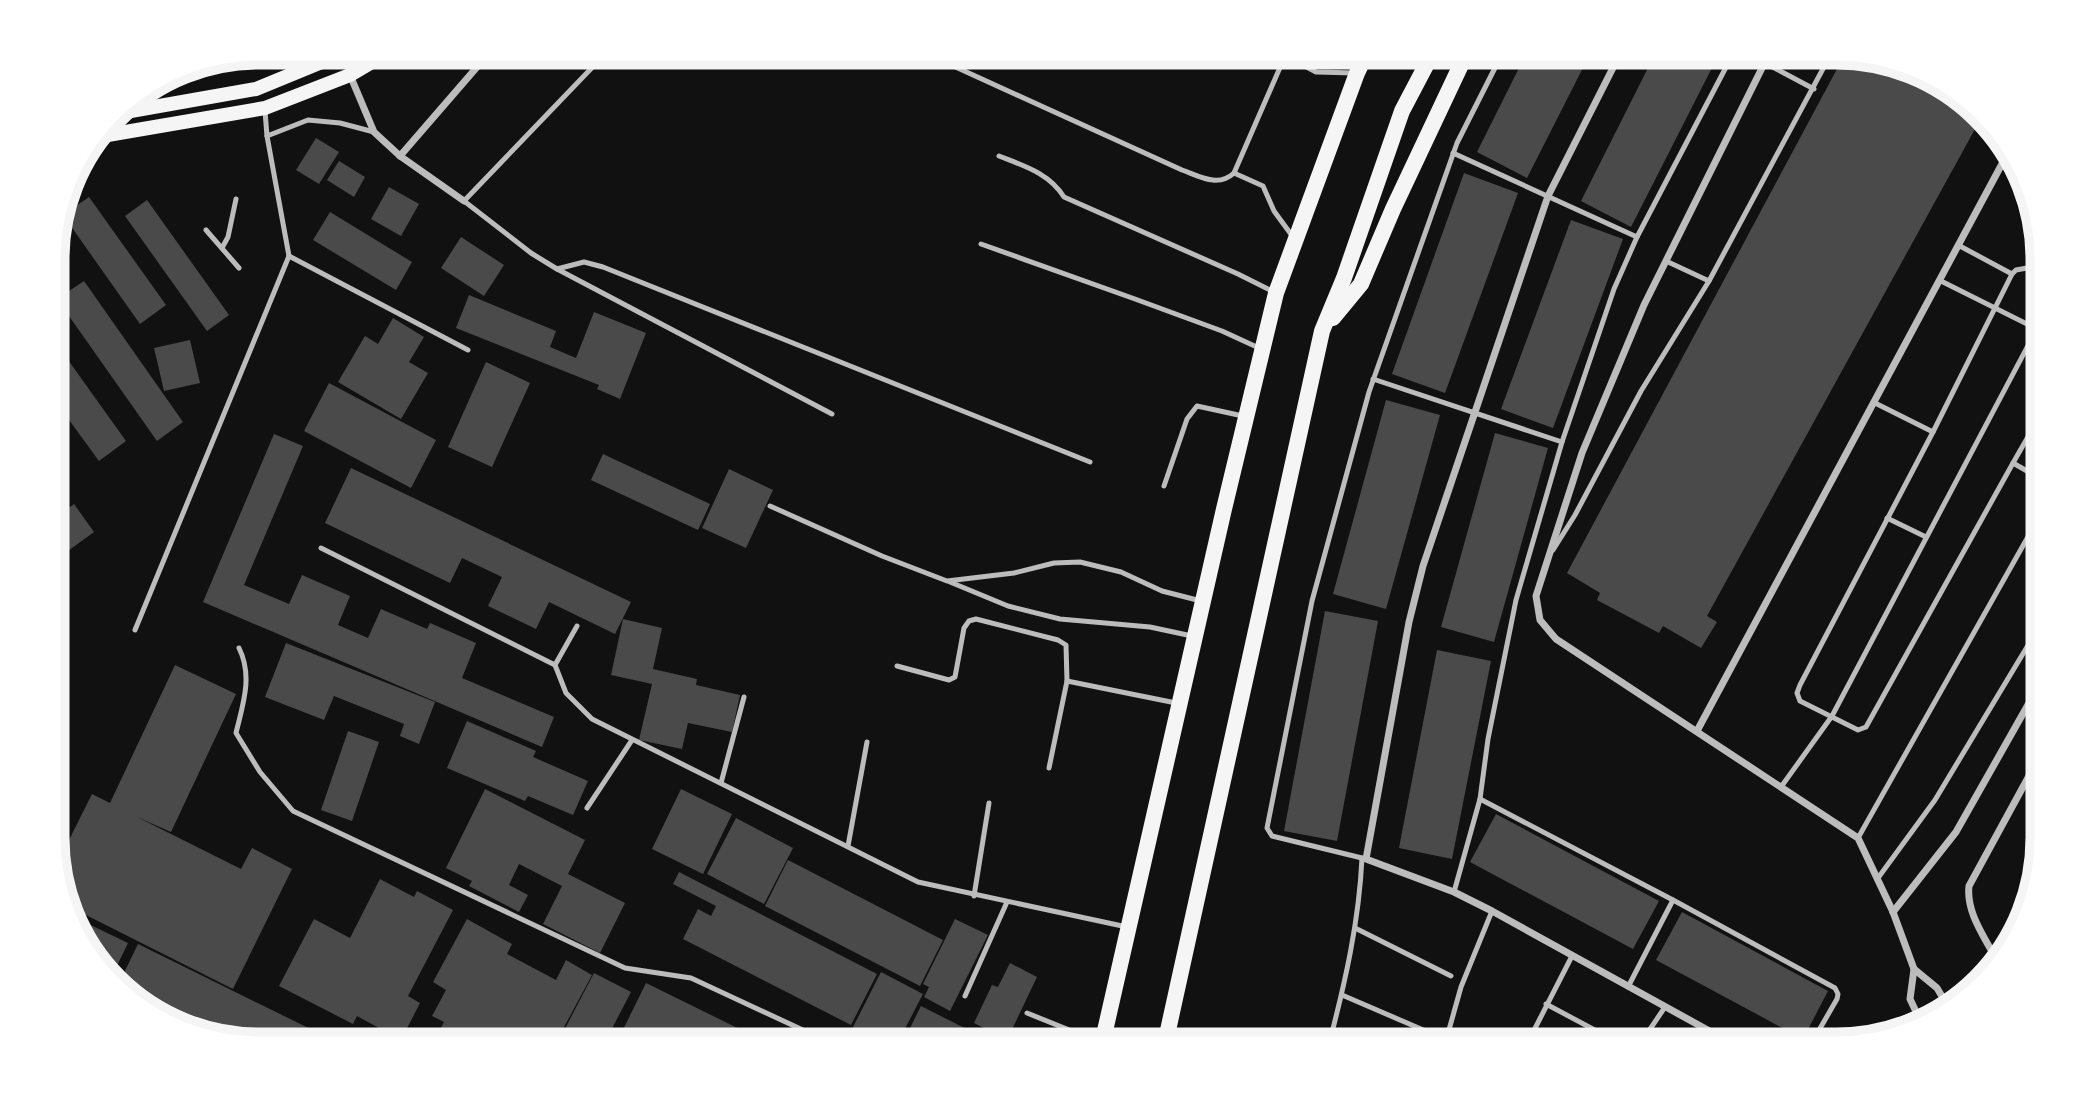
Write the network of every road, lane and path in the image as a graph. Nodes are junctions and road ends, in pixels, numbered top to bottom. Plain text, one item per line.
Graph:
1 (314, 65) edge
2 (367, 65) edge
3 (479, 65) edge
4 (595, 65) edge
5 (950, 65) edge
6 (1282, 65) edge
7 (1303, 65) edge
8 (1361, 65) edge
9 (1426, 65) edge
10 (1461, 65) edge
11 (1497, 65) edge
12 (1614, 65) edge
13 (1727, 65) edge
14 (1764, 65) edge
15 (1769, 65) edge
16 (1826, 65) edge
17 (1357, 73) junction
18 (350, 75) junction
19 (1814, 89) junction
20 (265, 108) junction
21 (134, 110) edge
22 (374, 132) junction
23 (109, 135) edge
24 (267, 136) junction
25 (1453, 153) junction
26 (400, 156) junction
27 (999, 156) dead end
28 (2003, 161) edge
29 (1234, 173) junction
30 (1548, 196) junction
31 (236, 199) dead end
32 (464, 201) junction
33 (206, 230) dead end
34 (1637, 237) junction
35 (1297, 242) junction
36 (981, 244) dead end
37 (1958, 245) junction
38 (222, 248) junction
39 (289, 256) junction
40 (1665, 261) junction
41 (239, 268) dead end
42 (557, 269) junction
43 (2030, 270) edge
44 (2011, 274) junction
45 (1939, 280) junction
46 (1709, 281) junction
47 (1276, 293) junction
48 (1995, 307) junction
49 (2030, 325) edge
50 (1322, 331) junction
51 (2030, 346) edge
52 (468, 350) dead end
53 (1262, 350) junction
54 (1373, 379) junction
55 (1873, 402) junction
56 (832, 414) dead end
57 (1474, 414) junction
58 (1246, 416) junction
59 (1933, 432) junction
60 (2030, 433) edge
61 (1562, 442) junction
62 (1090, 462) dead end
63 (2013, 463) junction
64 (2030, 472) edge
65 (1164, 486) dead end
66 (770, 506) dead end
67 (1887, 518) junction
68 (2030, 533) edge
69 (1926, 537) junction
70 (321, 548) dead end
71 (1547, 559) junction
72 (947, 581) junction
73 (1204, 602) junction
74 (577, 626) dead end
75 (135, 630) dead end
76 (1195, 636) junction
77 (2030, 642) edge
78 (239, 648) dead end
79 (555, 665) junction
80 (897, 666) dead end
81 (1067, 681) junction
82 (744, 697) dead end
83 (2030, 701) edge
84 (1180, 704) junction
85 (1832, 716) junction
86 (1697, 731) junction
87 (632, 740) junction
88 (867, 742) dead end
89 (1049, 768) dead end
90 (2030, 774) edge
91 (721, 783) junction
92 (1781, 787) junction
93 (1479, 799) junction
94 (989, 803) dead end
95 (587, 808) dead end
96 (1858, 838) junction
97 (848, 846) junction
98 (1364, 859) junction
99 (1878, 878) junction
100 (1454, 892) junction
101 (974, 896) junction
102 (1673, 900) junction
103 (1007, 902) junction
104 (1492, 911) junction
105 (1893, 912) junction
106 (1127, 928) junction
107 (1355, 928) junction
108 (1993, 953) edge
109 (1572, 956) junction
110 (1914, 969) junction
111 (1451, 976) dead end
112 (1628, 987) junction
113 (1342, 995) junction
114 (965, 996) dead end
115 (1944, 1000) edge
116 (1546, 1004) junction
117 (1665, 1007) junction
118 (1027, 1013) dead end
119 (1917, 1014) edge
120 (1169, 1022) junction
121 (807, 1032) edge
122 (1073, 1032) edge
123 (1105, 1032) edge
124 (1167, 1032) edge
125 (1173, 1032) edge
126 (1332, 1032) edge
127 (1428, 1032) dead end
128 (1448, 1032) edge
129 (1533, 1032) edge
130 (1598, 1032) edge
131 (1648, 1032) edge
132 (1711, 1032) edge
133 (1818, 1032) edge

1 - 21 main road
2 - 18 main road
3 - 26 street
4 - 32 lane
5 - 29 lane
6 - 29 lane
7 - 17 lane
8 - 17 highway
9 - 50 highway
10 - 50 highway
11 - 25 lane
12 - 30 street
13 - 34 lane
14 - 40 street
15 - 19 lane
16 - 19 lane
17 - 35 highway
18 - 20 main road
18 - 22 street
19 - 46 lane
20 - 23 main road
20 - 24 lane
22 - 24 lane
22 - 26 street
24 - 39 lane
25 - 30 lane
25 - 54 lane
26 - 32 street
27 - 47 lane
28 - 37 street
29 - 35 lane
30 - 34 lane
30 - 57 street
31 - 38 lane
32 - 42 lane
33 - 38 lane
34 - 61 lane
35 - 47 highway
36 - 53 lane
37 - 44 lane
37 - 45 street
38 - 41 lane
39 - 52 lane
39 - 75 lane
40 - 46 lane
40 - 71 street
42 - 56 lane
42 - 62 lane
43 - 44 lane
44 - 48 lane
45 - 48 lane
45 - 55 street
46 - 71 lane
47 - 53 highway
48 - 49 lane
48 - 59 lane
50 - 120 highway
51 - 69 lane
53 - 58 highway
54 - 57 lane
54 - 98 lane
55 - 59 lane
55 - 86 street
57 - 61 lane
57 - 98 street
58 - 65 lane
58 - 73 highway
59 - 67 lane
60 - 63 lane
61 - 93 lane
63 - 64 lane
63 - 85 lane
66 - 72 lane
67 - 69 lane
67 - 85 lane
68 - 96 lane
69 - 85 lane
70 - 79 lane
71 - 86 street
72 - 73 lane
72 - 76 lane
73 - 76 highway
74 - 79 lane
76 - 84 highway
77 - 99 lane
78 - 121 lane
79 - 87 lane
80 - 81 lane
81 - 84 lane
81 - 89 lane
82 - 91 lane
83 - 105 street
84 - 106 highway
85 - 92 lane
86 - 92 street
87 - 91 lane
87 - 95 lane
88 - 97 lane
90 - 108 street
91 - 97 lane
92 - 96 street
93 - 100 lane
93 - 102 lane
94 - 101 lane
96 - 99 street
97 - 101 lane
98 - 100 street
98 - 107 lane
99 - 105 street
100 - 104 street
101 - 103 lane
102 - 112 lane
102 - 133 lane
103 - 106 lane
103 - 114 lane
104 - 109 street
104 - 128 lane
105 - 110 street
106 - 123 highway
107 - 111 lane
107 - 113 lane
109 - 112 street
109 - 116 lane
110 - 115 street
110 - 119 street
112 - 117 street
113 - 126 lane
113 - 127 lane
116 - 129 lane
116 - 130 lane
117 - 131 lane
117 - 132 street
118 - 122 lane
120 - 124 highway
120 - 125 street

